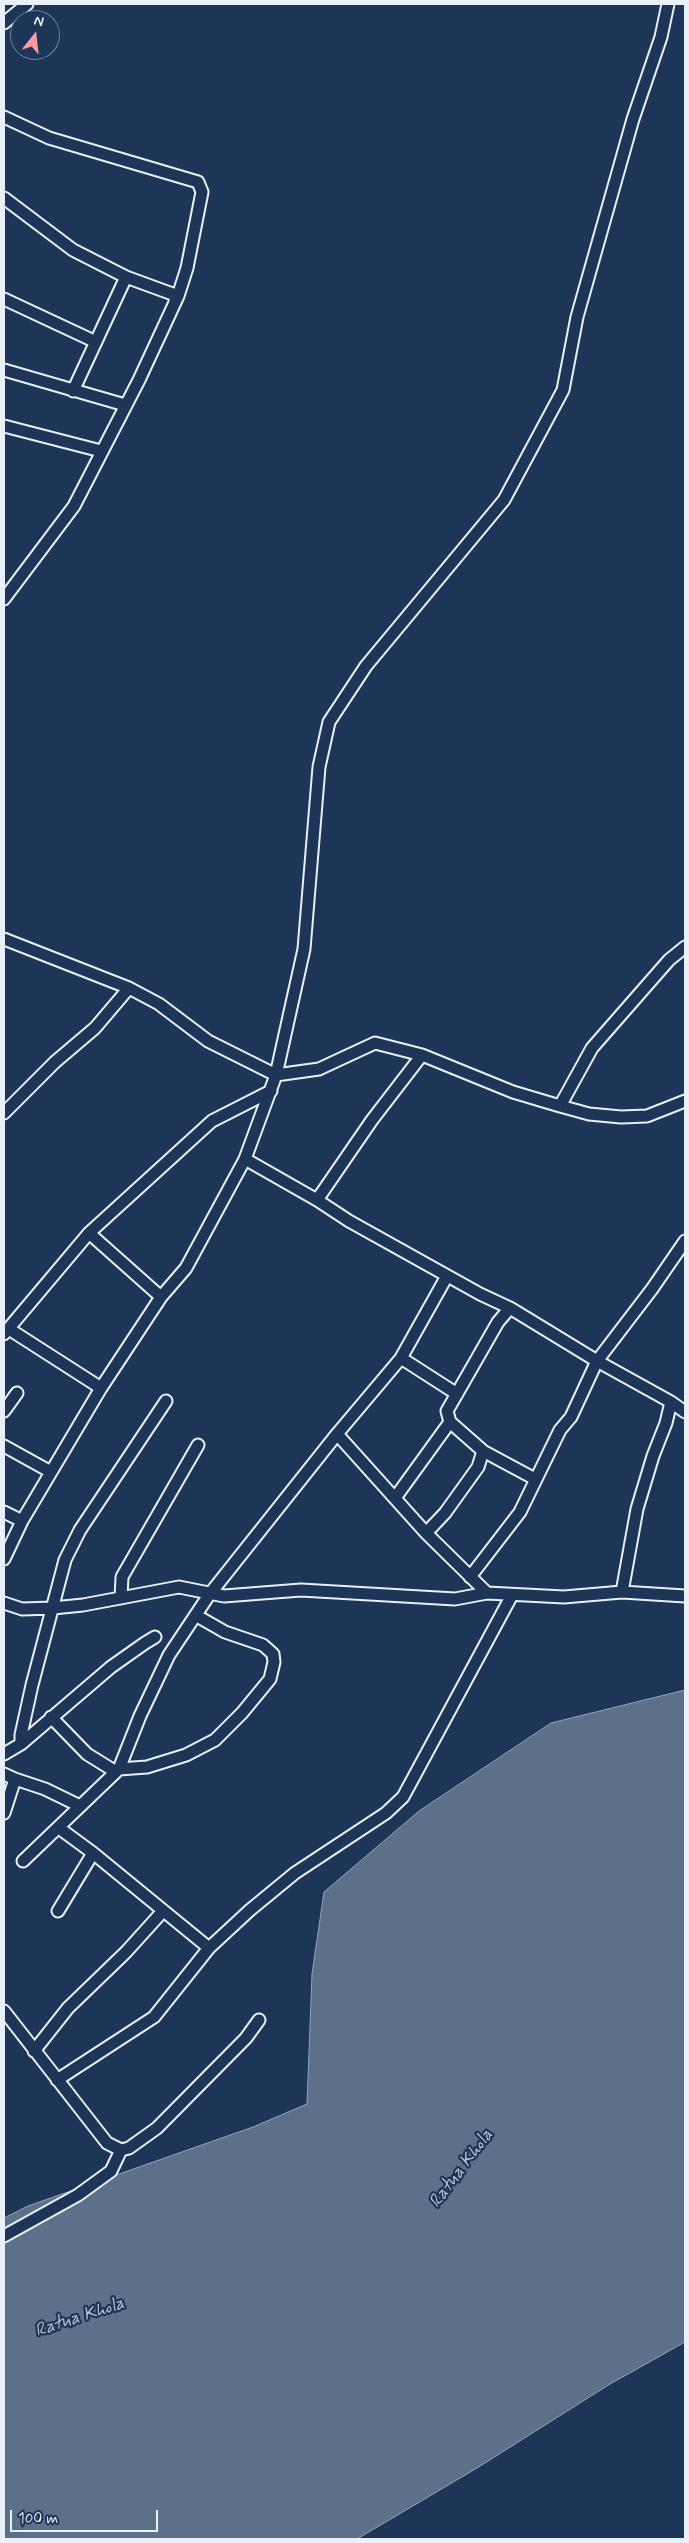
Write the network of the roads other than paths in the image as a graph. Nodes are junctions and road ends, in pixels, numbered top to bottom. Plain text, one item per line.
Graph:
1 (27, 4) edge
2 (668, 4) edge
3 (4, 23) edge
4 (4, 117) edge
5 (4, 198) edge
6 (126, 277) junction
7 (178, 296) junction
8 (4, 299) edge
9 (170, 308) dead end
10 (96, 342) junction
11 (4, 370) edge
12 (73, 391) junction
13 (126, 405) junction
14 (4, 426) edge
15 (101, 451) junction
16 (4, 598) edge
17 (4, 939) edge
18 (685, 947) edge
19 (129, 988) junction
20 (422, 1055) junction
21 (276, 1075) junction
22 (271, 1091) junction
23 (685, 1101) edge
24 (560, 1106) junction
25 (4, 1113) edge
26 (245, 1159) junction
27 (318, 1200) junction
28 (88, 1233) junction
29 (685, 1242) edge
30 (681, 1258) edge
31 (447, 1276) junction
32 (161, 1297) junction
33 (510, 1308) junction
34 (6, 1332) edge
35 (401, 1358) junction
36 (597, 1361) junction
37 (101, 1388) junction
38 (17, 1393) dead end
39 (457, 1394) junction
40 (166, 1401) dead end
41 (671, 1402) junction
42 (4, 1411) edge
43 (685, 1412) edge
44 (450, 1422) junction
45 (337, 1434) junction
46 (198, 1445) dead end
47 (4, 1446) edge
48 (483, 1451) junction
49 (51, 1472) junction
50 (534, 1479) junction
51 (395, 1498) junction
52 (4, 1512) edge
53 (22, 1521) junction
54 (426, 1533) junction
55 (4, 1559) edge
56 (470, 1577) junction
57 (685, 1585) edge
58 (622, 1592) junction
59 (487, 1593) junction
60 (209, 1595) junction
61 (512, 1595) junction
62 (682, 1596) edge
63 (121, 1598) junction
64 (4, 1603) edge
65 (54, 1608) junction
66 (197, 1616) junction
67 (156, 1637) dead end
68 (52, 1717) junction
69 (21, 1744) junction
70 (4, 1754) edge
71 (118, 1771) junction
72 (4, 1774) edge
73 (15, 1779) junction
74 (80, 1806) junction
75 (4, 1813) edge
76 (59, 1828) junction
77 (93, 1853) junction
78 (23, 1861) dead end
79 (58, 1911) dead end
80 (163, 1912) junction
81 (209, 1948) junction
82 (4, 2011) edge
83 (259, 2020) dead end
84 (34, 2051) junction
85 (57, 2080) junction
86 (121, 2150) junction
87 (4, 2236) edge

1 - 3 street
2 - 21 street
4 - 7 street
5 - 6 street
6 - 7 street
6 - 10 street
7 - 9 street
7 - 13 street
8 - 10 street
10 - 12 street
11 - 12 street
12 - 13 street
13 - 15 street
14 - 15 street
15 - 16 street
17 - 19 street
18 - 24 street
19 - 21 street
19 - 25 street
20 - 21 street
20 - 24 street
20 - 27 street
21 - 22 street
22 - 26 street
22 - 28 street
23 - 24 street
26 - 27 street
26 - 32 street
27 - 31 street
28 - 32 street
28 - 34 street
29 - 30 street
30 - 36 street
31 - 33 street
31 - 35 street
32 - 37 street
33 - 36 street
33 - 39 street
34 - 37 street
35 - 39 street
35 - 45 street
36 - 41 street
36 - 50 street
37 - 49 street
38 - 42 street
39 - 44 street
40 - 65 street
41 - 43 street
41 - 58 street
44 - 48 street
44 - 51 street
45 - 51 street
45 - 60 street
46 - 63 street
47 - 49 street
48 - 50 street
48 - 54 street
49 - 53 street
50 - 56 street
51 - 54 street
52 - 53 street
53 - 55 street
54 - 56 street
56 - 59 street
57 - 62 street
58 - 61 street
58 - 62 street
59 - 60 street
59 - 61 street
60 - 63 street
60 - 66 street
61 - 81 street
63 - 65 street
64 - 65 street
65 - 69 street
66 - 71 street
66 - 71 street
67 - 68 street
68 - 69 street
68 - 71 street
69 - 70 street
71 - 74 street
72 - 73 street
73 - 74 street
73 - 75 street
74 - 76 street
76 - 77 street
76 - 78 street
77 - 79 street
77 - 80 street
80 - 81 street
80 - 84 street
81 - 85 street
82 - 84 street
83 - 86 street
84 - 85 street
85 - 86 street
86 - 87 street

